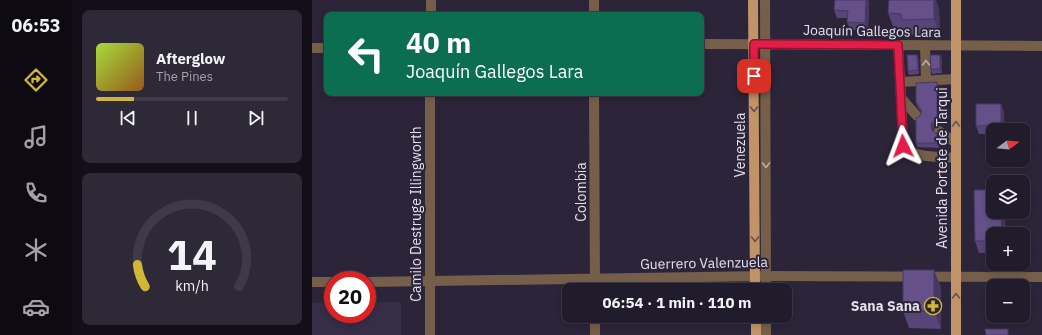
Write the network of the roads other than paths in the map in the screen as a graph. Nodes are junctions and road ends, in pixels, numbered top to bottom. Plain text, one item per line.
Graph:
1 (430, 0) edge
2 (594, 0) edge
3 (753, 0) edge
4 (765, 0) edge
5 (956, 0) edge
6 (430, 12) edge
7 (594, 12) edge
8 (704, 44) edge
9 (754, 44) junction
10 (765, 44) junction
11 (898, 45) junction
12 (926, 46) junction
13 (956, 46) junction
14 (1042, 46) edge
15 (312, 48) edge
16 (324, 48) edge
17 (956, 79) junction
18 (926, 80) junction
19 (900, 82) junction
20 (430, 96) edge
21 (594, 96) edge
22 (901, 98) junction
23 (917, 116) edge
24 (939, 131) dead end
25 (956, 143) junction
26 (956, 158) junction
27 (766, 276) junction
28 (755, 277) junction
29 (956, 277) junction
30 (1042, 277) edge
31 (595, 278) junction
32 (312, 282) edge
33 (324, 282) edge
34 (376, 282) edge
35 (430, 282) junction
36 (595, 283) edge
37 (755, 283) edge
38 (766, 283) edge
39 (595, 323) edge
40 (756, 323) edge
41 (766, 323) edge
42 (430, 335) edge
43 (595, 335) edge
44 (756, 335) edge
45 (766, 335) edge
46 (956, 335) edge

1 - 6 street
2 - 7 street
3 - 9 main road, Venezuela
4 - 10 street, Venezuela
5 - 13 main road, Avenida Portete de Tarqui
8 - 9 street, Joaquín Gallegos Lara
9 - 10 street, Joaquín Gallegos Lara
9 -> 28 main road, Venezuela
10 - 11 street, Joaquín Gallegos Lara
10 -> 27 street, Venezuela
11 - 12 street, Joaquín Gallegos Lara
11 - 19 street
12 - 13 street, Joaquín Gallegos Lara
18 -> 12 street
13 - 14 street, Joaquín Gallegos Lara
13 - 17 main road, Avenida Portete de Tarqui
15 - 16 street
17 - 18 street
25 -> 17 main road, Avenida Portete de Tarqui
18 - 19 street
19 - 22 street
20 - 35 street, Camilo Destruge Illingworth
21 - 31 street, Colombia
22 - 23 street
22 - 26 street
24 - 25 street
25 - 26 main road, Avenida Portete de Tarqui
26 - 29 main road, Avenida Portete de Tarqui
27 - 28 street, Guerrero Valenzuela
27 - 29 street, Guerrero Valenzuela
27 - 38 street, Venezuela
28 - 31 street, Guerrero Valenzuela
28 - 37 main road, Venezuela
29 - 30 street, Guerrero Valenzuela
46 -> 29 main road, Avenida Portete de Tarqui
31 - 35 street, Guerrero Valenzuela
31 - 36 street, Colombia
32 - 33 street
34 - 35 street, Guerrero Valenzuela
35 - 42 street, Camilo Destruge Illingworth
39 - 43 street
40 - 44 main road
41 - 45 street

